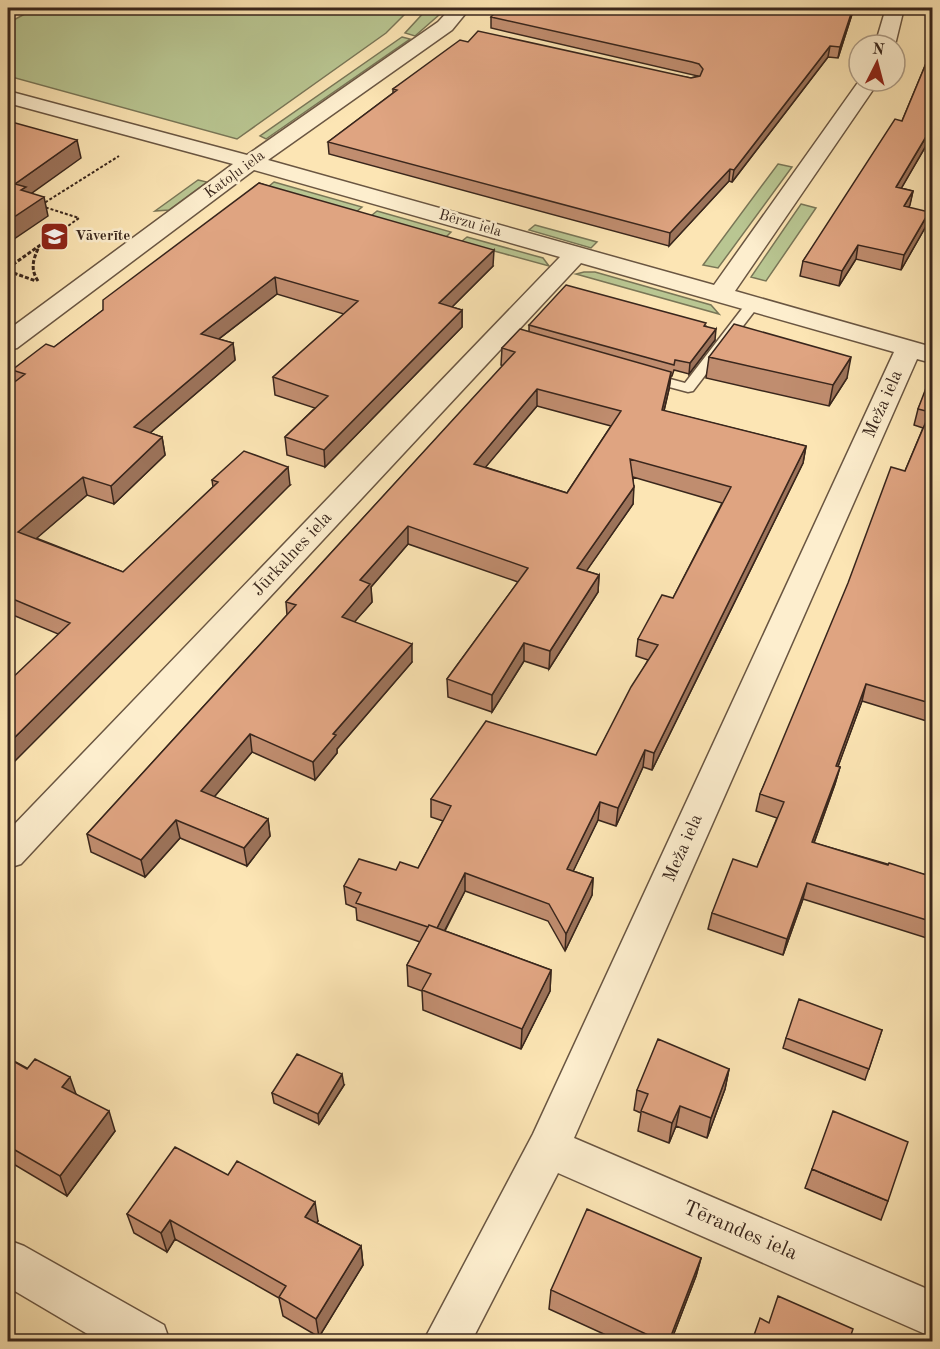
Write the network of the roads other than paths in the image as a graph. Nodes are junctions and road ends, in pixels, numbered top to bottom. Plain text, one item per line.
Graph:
1 (461, 8) edge
2 (895, 8) edge
3 (445, 26) junction
4 (468, 31) dead end
5 (888, 33) edge
6 (861, 93) edge
7 (8, 97) edge
8 (251, 162) junction
9 (576, 254) junction
10 (720, 295) junction
11 (753, 304) junction
12 (8, 342) edge
13 (921, 351) edge
14 (633, 372) edge
15 (8, 854) edge
16 (548, 1148) junction
17 (8, 1262) edge
18 (933, 1314) edge
19 (147, 1341) edge
20 (446, 1341) edge

1 - 3 street, Katoļu iela
2 - 5 street
3 - 4 street
3 - 8 street, Katoļu iela
6 - 10 street
7 - 8 street, Bērzu iela
8 - 9 street, Bērzu iela
8 - 12 street, Katoļu iela
9 - 10 street, Bērzu iela
9 - 15 street, Jūrkalnes iela
10 - 11 street, Bērzu iela
11 - 13 street, Bērzu iela
11 - 14 lane
13 - 16 street, Meža iela
16 - 18 street, Tērandes iela
16 - 20 street, Meža iela
17 - 19 street

